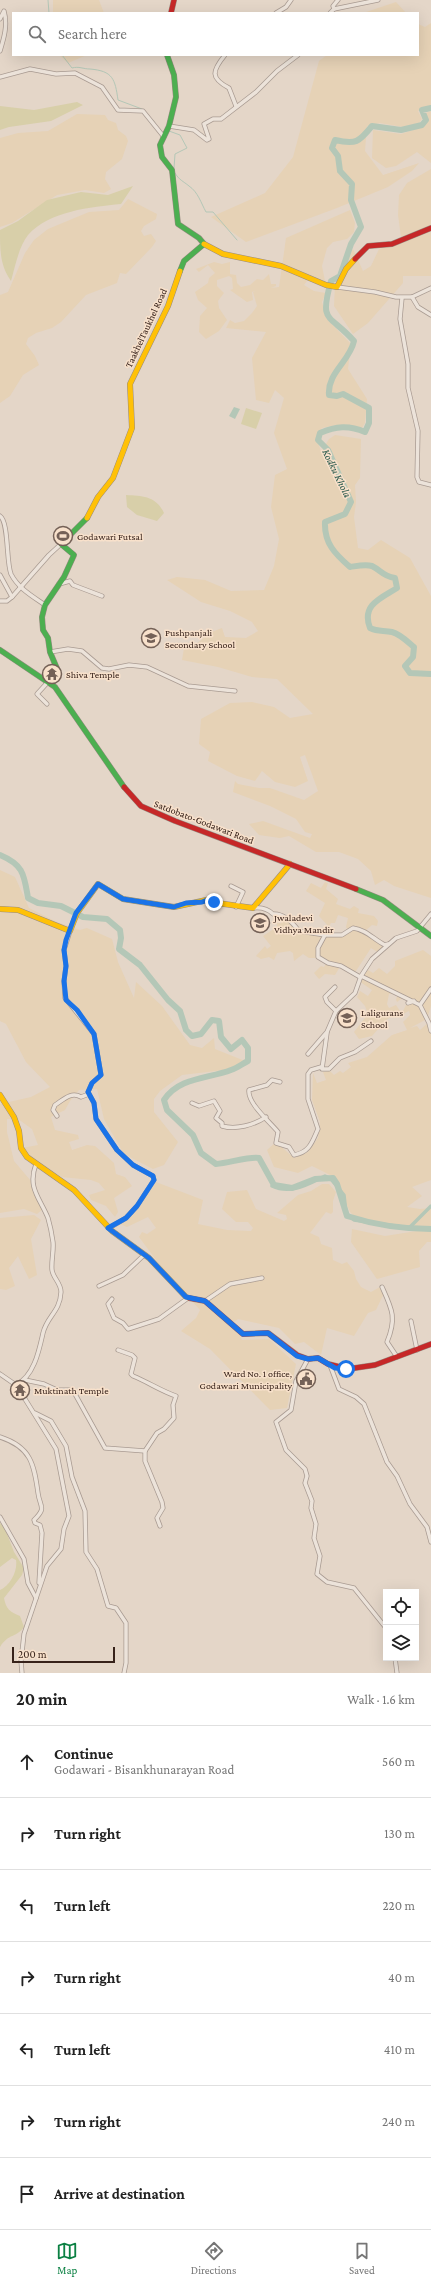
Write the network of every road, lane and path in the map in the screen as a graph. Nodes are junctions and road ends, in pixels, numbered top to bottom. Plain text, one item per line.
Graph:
1 (174, 0) edge
2 (291, 0) edge
3 (338, 0) edge
4 (378, 0) edge
5 (334, 9) junction
6 (171, 12) edge
7 (278, 12) edge
8 (331, 12) edge
9 (0, 20) edge
10 (0, 51) edge
11 (167, 56) edge
12 (224, 56) edge
13 (297, 56) edge
14 (0, 77) edge
15 (236, 106) junction
16 (166, 132) junction
17 (431, 228) edge
18 (204, 244) junction
19 (335, 287) junction
20 (431, 288) edge
21 (412, 296) junction
22 (402, 298) junction
23 (431, 315) edge
24 (431, 485) edge
25 (0, 516) edge
26 (61, 544) junction
27 (0, 575) edge
28 (59, 584) junction
29 (21, 587) junction
30 (102, 596) dead end
31 (12, 597) junction
32 (0, 601) edge
33 (45, 605) junction
34 (0, 650) edge
35 (50, 652) junction
36 (49, 682) junction
37 (235, 691) dead end
38 (47, 704) dead end
39 (290, 864) junction
40 (231, 886) dead end
41 (236, 907) junction
42 (0, 908) edge
43 (253, 908) junction
44 (431, 914) edge
45 (71, 928) junction
46 (420, 928) junction
47 (325, 935) junction
48 (431, 936) edge
49 (388, 944) junction
50 (361, 976) junction
51 (335, 987) dead end
52 (431, 989) edge
53 (414, 1001) junction
54 (408, 1003) dead end
55 (420, 1005) junction
56 (336, 1011) junction
57 (431, 1031) edge
58 (327, 1032) junction
59 (371, 1040) dead end
60 (308, 1054) dead end
61 (321, 1067) junction
62 (280, 1082) dead end
63 (89, 1094) junction
64 (0, 1095) edge
65 (192, 1104) dead end
66 (57, 1116) dead end
67 (266, 1117) junction
68 (36, 1164) junction
69 (108, 1228) junction
70 (144, 1255) junction
71 (262, 1278) dead end
72 (99, 1286) dead end
73 (382, 1287) dead end
74 (188, 1298) junction
75 (112, 1299) dead end
76 (205, 1301) junction
77 (411, 1321) dead end
78 (431, 1344) edge
79 (118, 1350) dead end
80 (417, 1350) junction
81 (397, 1357) junction
82 (308, 1359) junction
83 (330, 1365) junction
84 (0, 1374) edge
85 (25, 1380) junction
86 (16, 1385) junction
87 (34, 1413) junction
88 (0, 1437) edge
89 (145, 1451) junction
90 (0, 1517) edge
91 (160, 1526) dead end
92 (431, 1542) edge
93 (39, 1586) junction
94 (36, 1598) junction
95 (384, 1625) edge
96 (395, 1661) edge
97 (22, 1673) edge
98 (124, 1673) edge
99 (397, 1673) edge

1 - 6 street
2 - 7 street
3 - 5 street
4 - 5 street
5 - 8 street
9 - 10 street
11 - 16 street
12 - 15 street
13 - 15 street
14 - 16 street
15 - 16 street
16 - 18 street
17 - 19 street
18 - 19 street
18 - 26 street, TaakhelTaukhel Road
19 - 22 street
20 - 21 street
21 - 22 street
21 - 23 street
22 - 24 street
25 - 29 street
26 - 28 street
26 - 29 street
27 - 31 street
28 - 30 street
28 - 33 street
29 - 31 street
29 - 33 street
31 - 32 street
33 - 35 street
34 - 36 street, Satdobato-Godawari Road
35 - 36 street
35 - 37 street
36 - 38 street
36 - 39 street, Satdobato-Godawari Road
39 - 43 street
39 - 46 street, Satdobato-Godawari Road
40 - 41 street
41 - 43 street
41 - 45 street
42 - 45 street
43 - 47 street
44 - 46 street
45 - 63 street
46 - 48 street, Satdobato-Godawari Road
46 - 49 street
47 - 49 street
47 - 50 street
49 - 50 street
50 - 53 street
50 - 56 street
51 - 56 street
52 - 55 street
53 - 54 street
53 - 55 street
55 - 57 street
56 - 58 street
58 - 60 street
58 - 61 street
59 - 61 street
61 - 67 street
62 - 67 street
63 - 66 street
63 - 69 street
64 - 68 street
65 - 67 street
68 - 69 street
68 - 85 street
69 - 70 street
70 - 72 street
70 - 74 street
71 - 76 street
73 - 81 street
74 - 75 street
74 - 76 street
76 - 82 street
77 - 80 street
78 - 80 street
79 - 89 street
80 - 81 street
81 - 83 street
82 - 83 street
82 - 95 street
83 - 92 street
84 - 86 street
85 - 86 street
85 - 89 street
86 - 87 street
87 - 93 street
87 - 98 street
88 - 93 street
89 - 91 street
90 - 94 street
93 - 94 street
94 - 97 street
96 - 99 street

